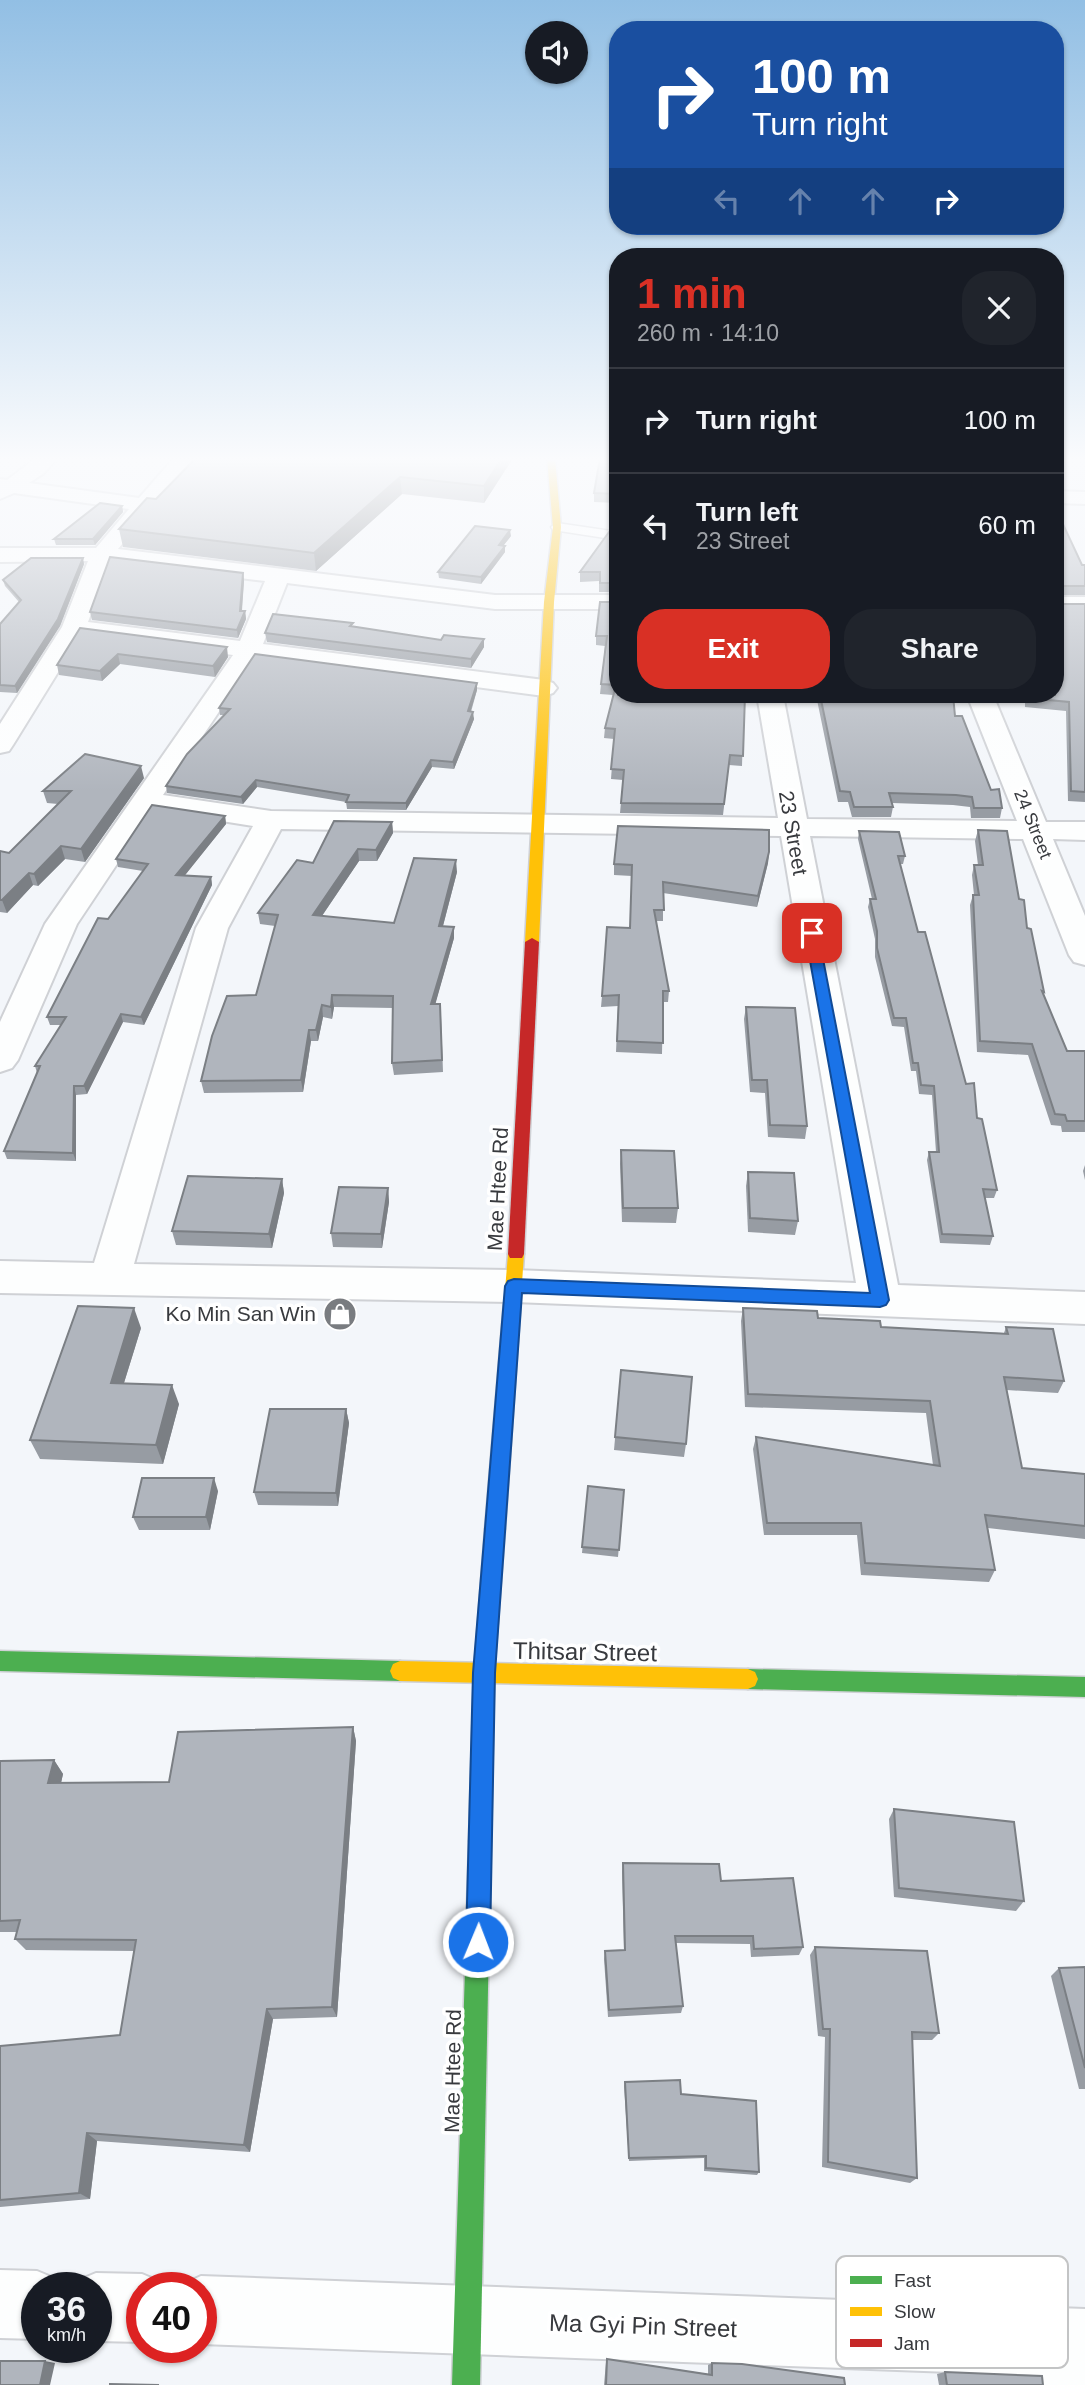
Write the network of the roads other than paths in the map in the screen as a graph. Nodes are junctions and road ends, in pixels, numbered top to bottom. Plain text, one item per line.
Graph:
1 (96, 569) edge
2 (230, 569) edge
3 (552, 569) edge
4 (278, 575) junction
5 (549, 602) junction
6 (609, 602) edge
7 (1064, 604) edge
8 (1085, 604) edge
9 (74, 626) junction
10 (249, 649) junction
11 (544, 688) junction
12 (771, 703) edge
13 (982, 703) edge
14 (0, 746) edge
15 (147, 801) junction
16 (271, 820) junction
17 (537, 825) junction
18 (792, 828) junction
19 (1036, 831) junction
20 (1085, 831) edge
21 (1085, 955) edge
22 (0, 1060) edge
23 (0, 1277) edge
24 (110, 1278) junction
25 (514, 1286) junction
26 (880, 1300) junction
27 (1085, 1308) edge
28 (0, 1661) edge
29 (484, 1673) junction
30 (1085, 1687) edge
31 (0, 2304) edge
32 (21, 2305) edge
33 (217, 2311) edge
34 (468, 2319) junction
35 (836, 2342) edge
36 (466, 2385) edge

1 - 9 street
2 - 4 street
3 - 5 street, Mae Htee Rd
4 - 5 street
4 - 10 street
5 - 6 street
5 - 11 street, Mae Htee Rd
7 - 8 street
9 - 10 street
9 - 14 street
10 - 11 street
10 - 15 street
11 - 17 street, Mae Htee Rd
12 - 18 street, 23 Street
13 - 19 street, 24 Street
15 - 16 street
15 - 22 street
16 - 17 street
16 - 24 street
17 - 18 street
17 - 25 street, Mae Htee Rd
18 - 19 street
18 - 26 street, 23 Street
19 - 20 street
19 - 21 street, 24 Street
23 - 24 street
24 - 25 street
25 - 26 street
25 - 29 street, Mae Htee Rd
26 - 27 street
28 - 29 street, Thitsar Street
29 - 30 street, Thitsar Street
29 - 34 street, Mae Htee Rd
31 - 32 street
33 - 34 street, Ma Gyi Pin Street
34 - 35 street, Ma Gyi Pin Street
34 - 36 street, Mae Htee Rd

